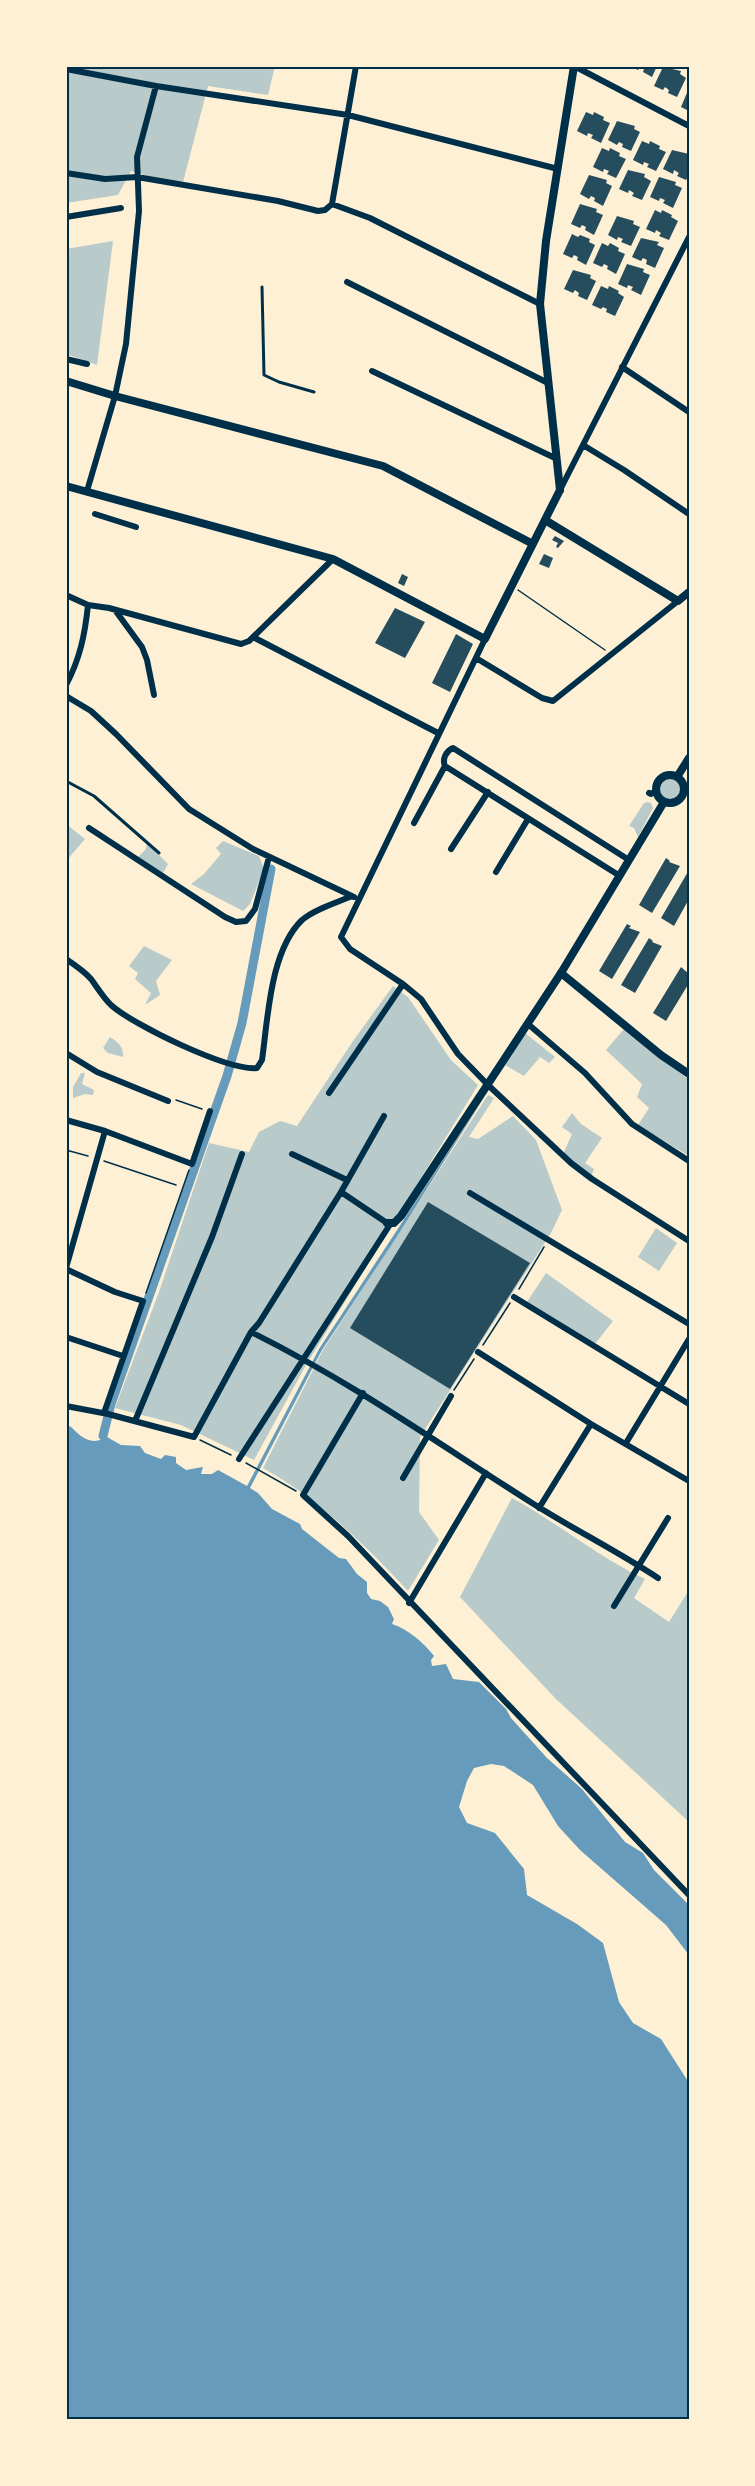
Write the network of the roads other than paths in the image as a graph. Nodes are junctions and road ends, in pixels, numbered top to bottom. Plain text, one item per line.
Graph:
1 (356, 66) edge
2 (574, 66) edge
3 (66, 69) edge
4 (156, 86) junction
5 (348, 115) junction
6 (689, 126) edge
7 (558, 169) junction
8 (66, 173) edge
9 (137, 177) junction
10 (332, 204) junction
11 (121, 208) dead end
12 (66, 217) edge
13 (689, 237) edge
14 (347, 282) dead end
15 (262, 287) dead end
16 (540, 304) junction
17 (66, 359) edge
18 (87, 364) dead end
19 (622, 367) junction
20 (372, 371) dead end
21 (66, 381) edge
22 (548, 383) junction
23 (314, 392) dead end
24 (115, 396) junction
25 (689, 412) edge
26 (583, 445) junction
27 (555, 458) junction
28 (66, 486) edge
29 (560, 490) junction
30 (87, 491) junction
31 (95, 514) dead end
32 (689, 514) edge
33 (545, 520) junction
34 (136, 527) dead end
35 (533, 544) junction
36 (333, 559) junction
37 (689, 592) edge
38 (66, 595) edge
39 (678, 601) junction
40 (88, 605) junction
41 (115, 609) junction
42 (253, 637) junction
43 (485, 639) junction
44 (476, 658) junction
45 (66, 685) edge
46 (154, 695) dead end
47 (66, 696) edge
48 (438, 733) junction
49 (689, 758) edge
50 (445, 766) junction
51 (677, 777) junction
52 (66, 781) edge
53 (488, 792) junction
54 (664, 802) junction
55 (528, 819) junction
56 (414, 823) dead end
57 (90, 828) dead end
58 (451, 849) dead end
59 (159, 853) dead end
60 (269, 857) junction
61 (629, 860) junction
62 (496, 872) dead end
63 (620, 876) junction
64 (352, 896) junction
65 (360, 899) junction
66 (66, 959) edge
67 (561, 973) junction
68 (403, 984) junction
69 (528, 1024) junction
70 (66, 1053) edge
71 (689, 1074) edge
72 (488, 1085) junction
73 (329, 1093) dead end
74 (168, 1101) road end
75 (210, 1112) road end
76 (384, 1116) dead end
77 (66, 1120) edge
78 (105, 1131) junction
79 (242, 1154) dead end
80 (292, 1154) dead end
81 (689, 1161) edge
82 (347, 1180) junction
83 (341, 1192) junction
84 (470, 1193) dead end
85 (389, 1223) junction
86 (689, 1241) edge
87 (66, 1268) edge
88 (514, 1297) road end
89 (689, 1324) edge
90 (251, 1332) junction
91 (66, 1337) edge
92 (689, 1339) edge
93 (478, 1352) road end
94 (123, 1356) junction
95 (305, 1358) junction
96 (660, 1385) junction
97 (363, 1393) junction
98 (451, 1396) road end
99 (689, 1404) edge
100 (66, 1406) edge
101 (104, 1413) junction
102 (135, 1421) junction
103 (591, 1424) junction
104 (428, 1434) junction
105 (626, 1443) junction
106 (239, 1459) road end
107 (486, 1473) junction
108 (403, 1478) dead end
109 (689, 1481) edge
110 (539, 1508) junction
111 (668, 1518) dead end
112 (638, 1566) junction
113 (658, 1578) dead end
114 (409, 1603) junction
115 (614, 1606) dead end
116 (689, 1895) edge

1 - 5 street
2 - 6 street
2 - 7 main road
3 - 4 street
4 - 5 street
4 - 9 street
5 - 7 street
5 - 10 street
7 - 16 main road
8 - 9 street
9 - 10 street
9 - 24 street
10 - 16 street
11 - 12 street
13 - 19 street
14 - 22 street
15 - 23 lane
16 - 22 main road
17 - 18 street
19 - 25 street
19 - 26 street
20 - 27 street
21 - 24 street
22 - 27 main road
24 - 30 street
24 - 35 street
26 - 29 street
26 - 32 street
27 - 29 main road
28 - 30 street
29 - 33 street
30 - 36 street
31 - 34 street
33 - 35 street
33 - 39 street
35 - 43 street
36 - 42 street
36 - 43 street
37 - 39 street
38 - 40 street
39 - 44 street
40 - 41 street
40 - 45 street
41 - 42 street
41 - 46 street
42 - 48 street
43 - 44 street
44 - 48 street
47 - 60 street
48 - 65 street
49 - 51 main road
50 - 53 street
50 - 56 street
50 - 61 street
51 - 54 main road
51 - 54 main road
52 - 59 lane
53 - 55 street
53 - 58 street
54 - 61 main road
55 - 62 street
55 - 63 street
57 - 60 street
60 - 64 street
61 - 63 main road
63 - 67 main road
64 - 65 street
64 - 66 street
65 - 68 street
67 - 69 main road
67 - 71 street
68 - 72 street
68 - 73 street
69 - 72 main road
69 - 81 street
70 - 74 street
72 - 85 main road
72 - 86 street
75 - 78 street
76 - 82 street
77 - 78 street
78 - 87 street
79 - 102 street
80 - 82 street
82 - 83 street
83 - 85 street
83 - 90 street
84 - 89 street
85 - 95 street
87 - 94 street
88 - 96 street
90 - 95 street
90 - 102 street
91 - 94 street
92 - 96 street
93 - 103 street
94 - 101 street
95 - 97 street
95 - 106 street
96 - 99 street
96 - 105 street
97 - 104 street
97 - 114 street
98 - 104 street
100 - 101 street
101 - 102 street
103 - 105 street
103 - 110 street
104 - 107 street
104 - 108 street
105 - 109 street
107 - 110 street
107 - 114 street
110 - 112 street
111 - 112 street
112 - 113 street
112 - 115 street
114 - 116 street

